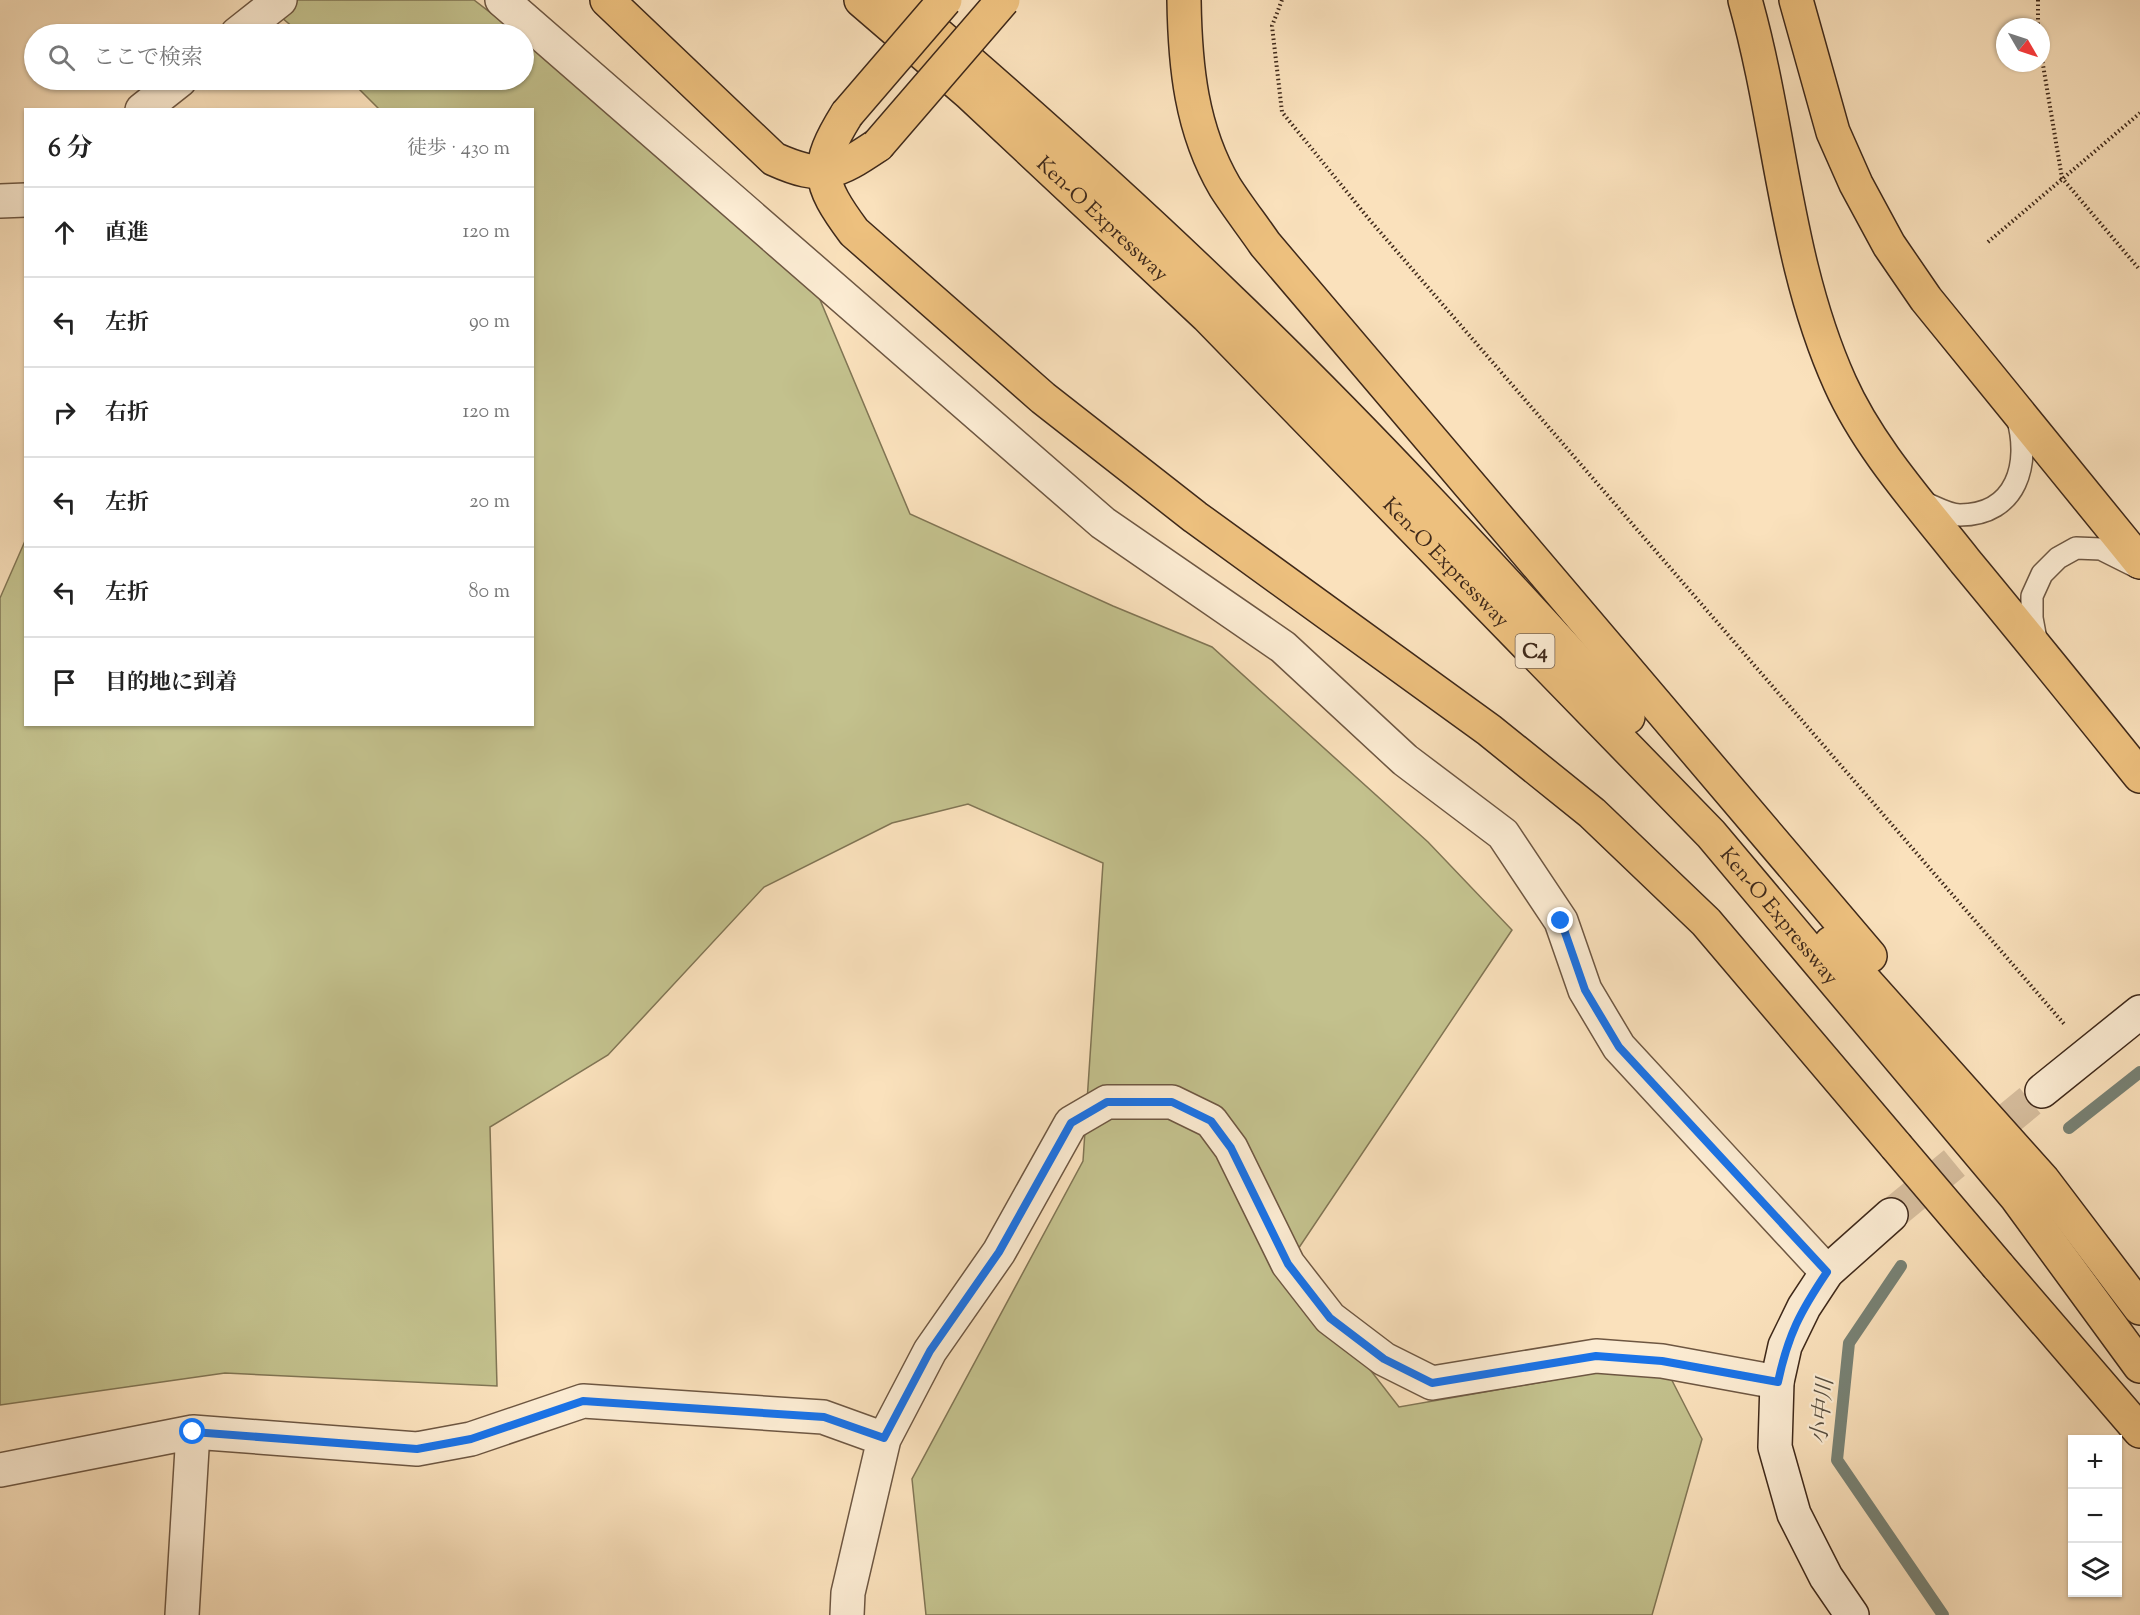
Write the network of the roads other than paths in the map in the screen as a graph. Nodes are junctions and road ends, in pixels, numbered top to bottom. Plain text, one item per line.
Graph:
1 (280, 0) edge
2 (502, 0) edge
3 (606, 0) edge
4 (861, 0) edge
5 (898, 0) edge
6 (945, 0) edge
7 (1004, 0) edge
8 (1184, 0) edge
9 (1745, 0) edge
10 (1796, 0) edge
11 (250, 24) edge
12 (530, 24) edge
13 (534, 28) edge
14 (167, 90) edge
15 (145, 108) edge
16 (823, 173) junction
17 (24, 200) edge
18 (0, 201) edge
19 (2014, 408) junction
20 (1916, 500) junction
21 (2140, 562) edge
22 (2140, 568) edge
23 (2039, 651) junction
24 (2140, 776) edge
25 (2140, 1012) edge
26 (2042, 1092) tunnel mouth
27 (2043, 1180) junction
28 (1891, 1215) tunnel mouth
29 (1827, 1272) junction
30 (2140, 1308) edge
31 (2140, 1366) edge
32 (1778, 1382) junction
33 (2140, 1431) edge
34 (193, 1432) junction
35 (884, 1438) junction
36 (0, 1470) edge
37 (182, 1615) edge
38 (847, 1615) edge
39 (1852, 1615) edge

1 - 11 street
2 - 12 street
3 - 16 highway
4 - 31 highway, Ken-O Expressway / C4
5 - 27 highway, Ken-O Expressway / C4
6 - 16 highway, bridge
7 - 16 highway, bridge
8 - 27 highway
9 - 20 highway
10 - 19 highway
13 - 29 street
14 - 15 street
16 - 33 highway, bridge
17 - 18 street
19 - 20 lane
19 - 21 highway
20 - 23 highway
22 - 23 lane
23 - 24 highway
25 - 26 street
27 - 30 highway, Ken-O Expressway / C4
28 - 29 street
29 - 32 street
32 - 35 street
32 - 39 street
34 - 35 street
34 - 36 street
34 - 37 street
35 - 38 street

